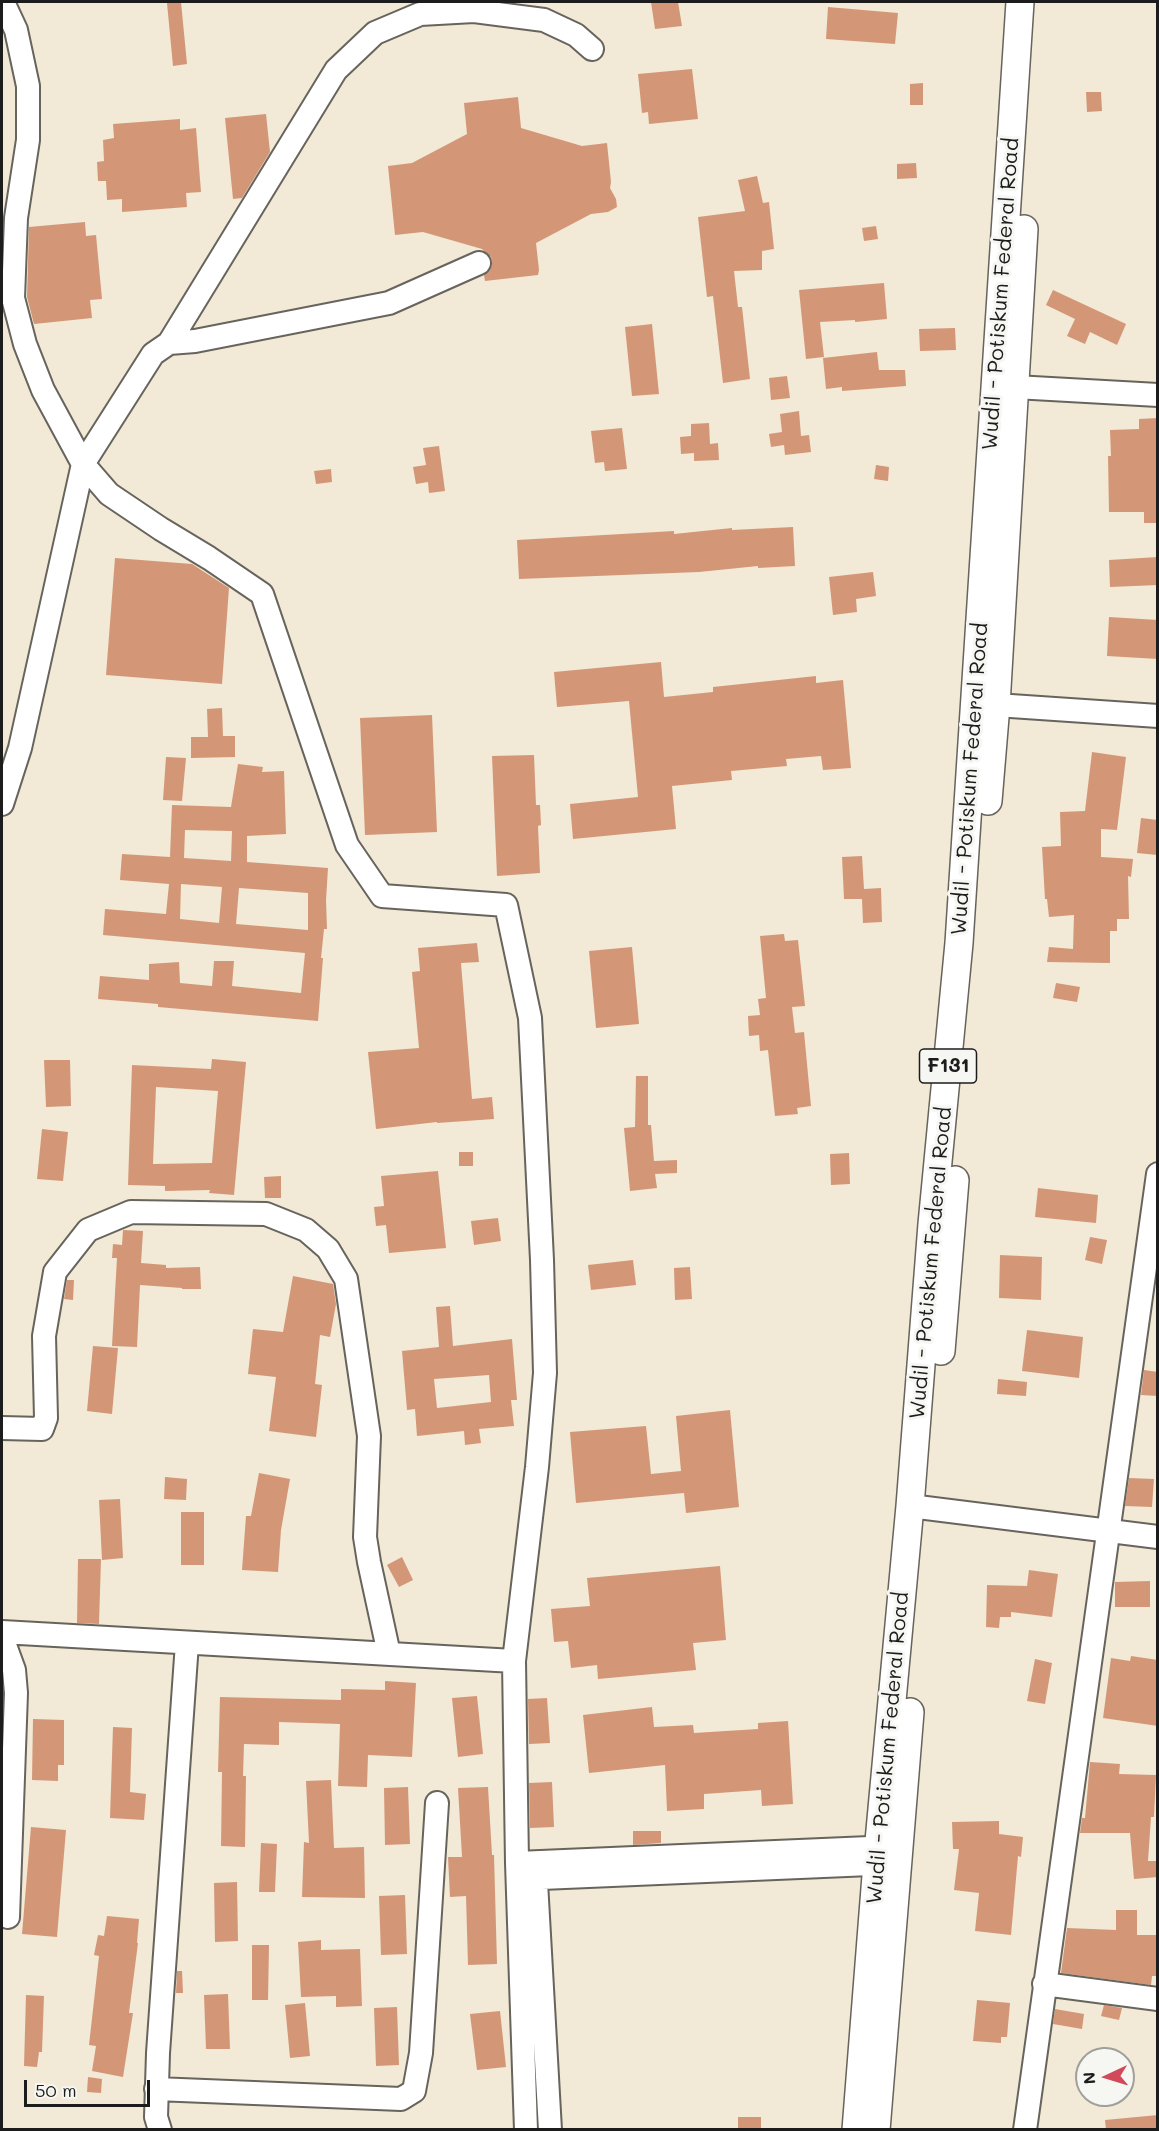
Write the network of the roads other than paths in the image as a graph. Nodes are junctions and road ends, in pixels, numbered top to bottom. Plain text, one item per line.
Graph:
1 (3, 2) edge
2 (1020, 2) edge
3 (1038, 2) edge
4 (592, 49) dead end
5 (479, 263) dead end
6 (169, 343) junction
7 (1005, 386) junction
8 (1158, 395) edge
9 (83, 464) junction
10 (996, 705) junction
11 (1158, 716) edge
12 (984, 733) junction
13 (2, 804) edge
14 (1158, 1174) edge
15 (2, 1428) edge
16 (920, 1508) junction
17 (1107, 1530) junction
18 (1158, 1537) edge
19 (2, 1632) edge
20 (2, 1637) edge
21 (187, 1643) junction
22 (389, 1654) junction
23 (514, 1661) junction
24 (436, 1803) dead end
25 (888, 1855) junction
26 (526, 1871) junction
27 (8, 1917) dead end
28 (1044, 1984) junction
29 (1158, 2000) edge
30 (156, 2089) junction
31 (160, 2130) edge
32 (526, 2130) edge
33 (550, 2130) edge
34 (856, 2130) edge
35 (876, 2130) edge
36 (1024, 2130) edge

1 - 9 street
2 - 7 main road, Wudil - Potiskum Federal Road / F131
3 - 7 main road, Wudil - Potiskum Federal Road / F131
4 - 6 street
5 - 6 street
6 - 9 street
7 - 8 street
7 - 10 main road, Wudil - Potiskum Federal Road / F131
7 - 12 main road, Wudil - Potiskum Federal Road / F131
9 - 13 street
9 - 23 street
10 - 11 street
10 - 12 main road, Wudil - Potiskum Federal Road / F131
12 - 16 main road, Wudil - Potiskum Federal Road / F131
14 - 17 street
15 - 22 street
16 - 17 street
16 - 25 main road, Wudil - Potiskum Federal Road / F131
17 - 18 street
17 - 28 street
19 - 21 street
20 - 27 street
21 - 22 street
21 - 30 street
22 - 23 street
23 - 26 street
24 - 30 street
25 - 26 street
25 - 34 main road, Wudil - Potiskum Federal Road / F131
25 - 35 main road, Wudil - Potiskum Federal Road / F131
26 - 32 street
26 - 33 street
28 - 29 street
28 - 36 street
30 - 31 street

